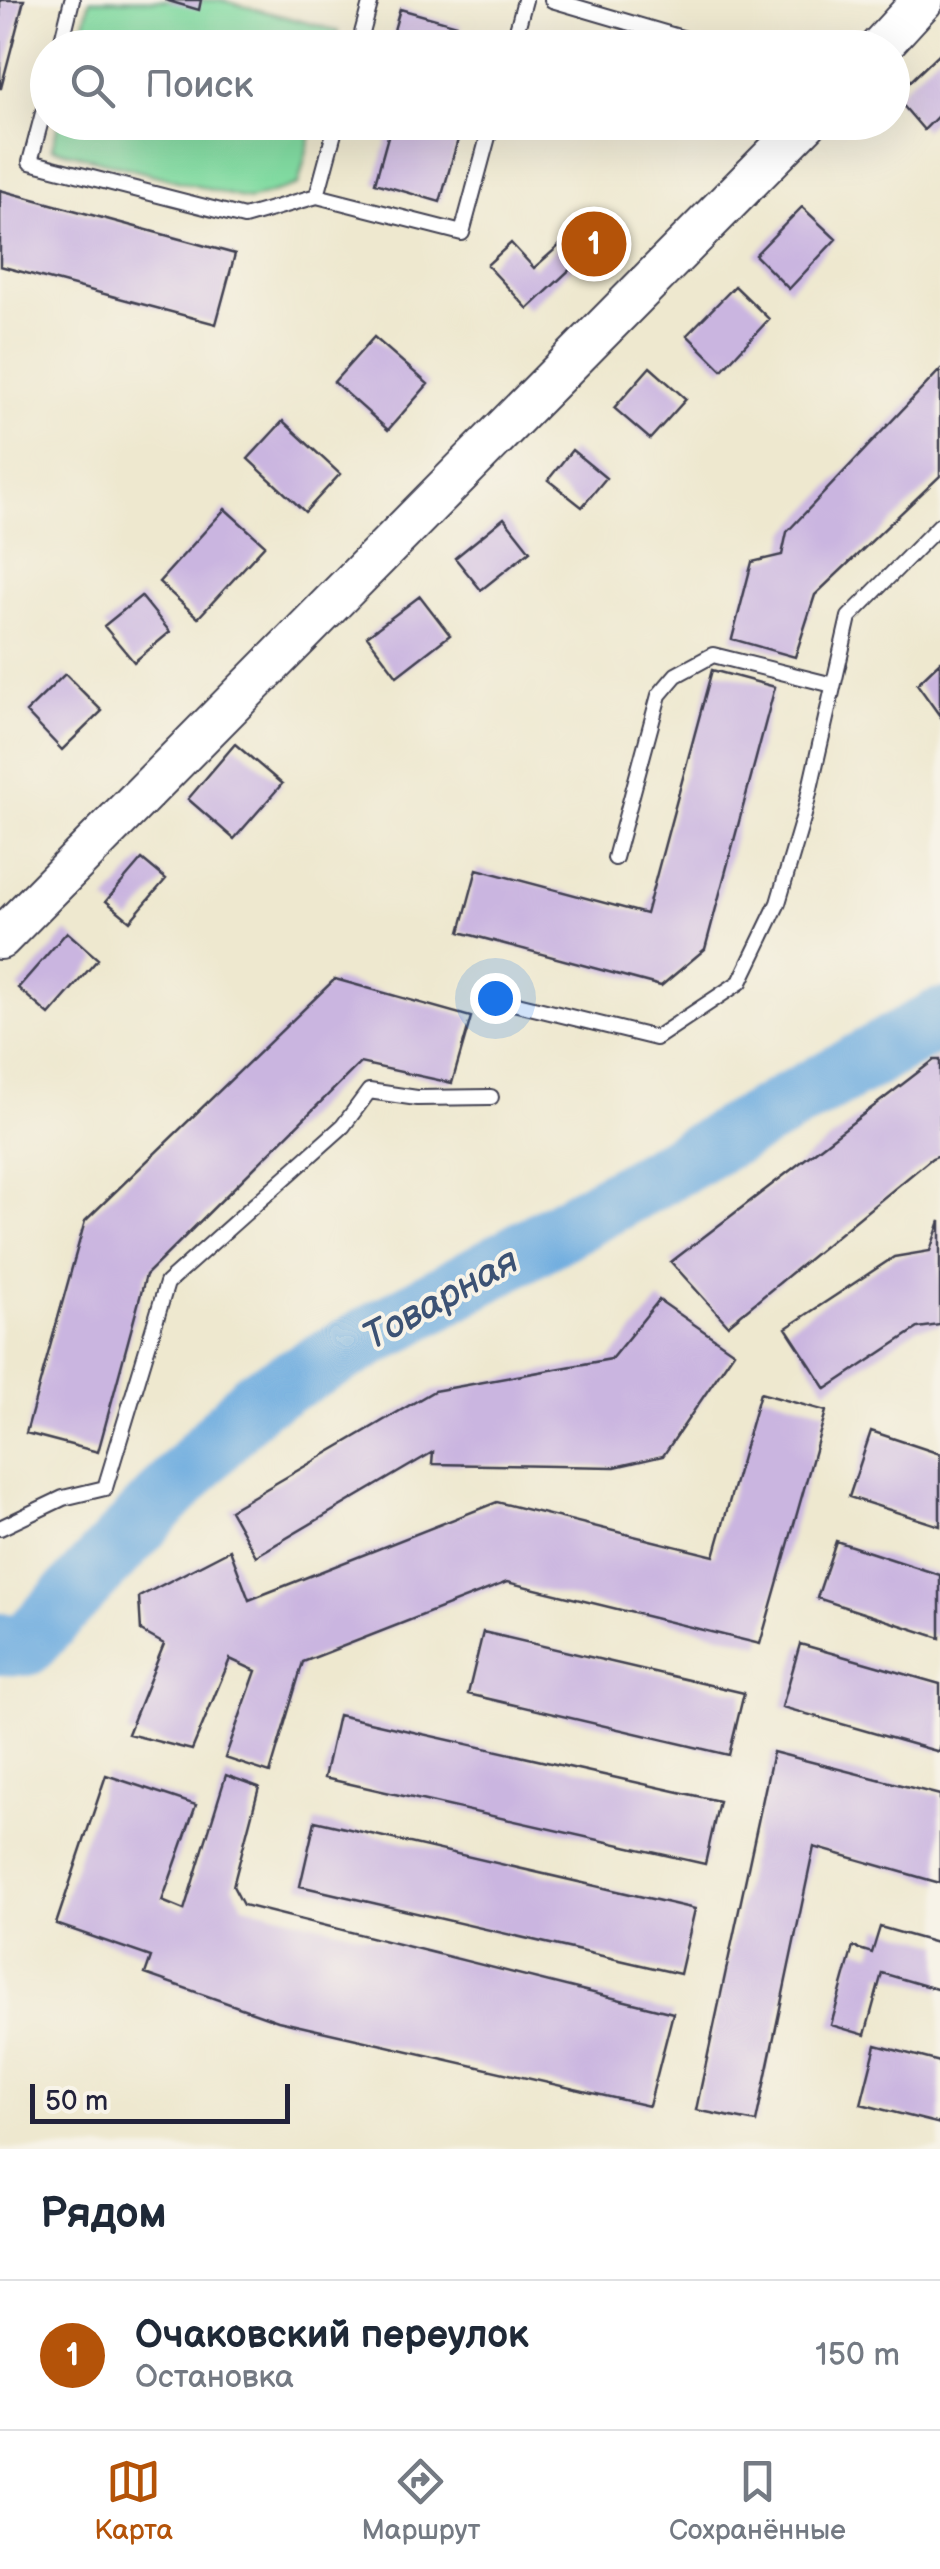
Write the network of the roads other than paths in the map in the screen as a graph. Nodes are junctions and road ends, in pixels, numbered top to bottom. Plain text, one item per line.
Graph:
1 (72, 0) edge
2 (371, 0) edge
3 (525, 0) edge
4 (552, 0) edge
5 (923, 0) edge
6 (64, 30) edge
7 (363, 30) edge
8 (517, 30) edge
9 (654, 30) edge
10 (896, 30) edge
11 (36, 140) edge
12 (332, 140) edge
13 (487, 140) edge
14 (789, 140) edge
15 (317, 196) junction
16 (940, 525) edge
17 (833, 685) junction
18 (615, 858) dead end
19 (0, 939) edge
20 (504, 1000) dead end
21 (491, 1097) dead end
22 (0, 1528) edge

1 - 6 lane
2 - 7 lane
3 - 8 lane
4 - 9 lane
5 - 10 main road
11 - 15 lane
12 - 15 lane
13 - 15 lane
14 - 19 main road
16 - 17 lane
17 - 18 lane
17 - 20 lane
21 - 22 lane

